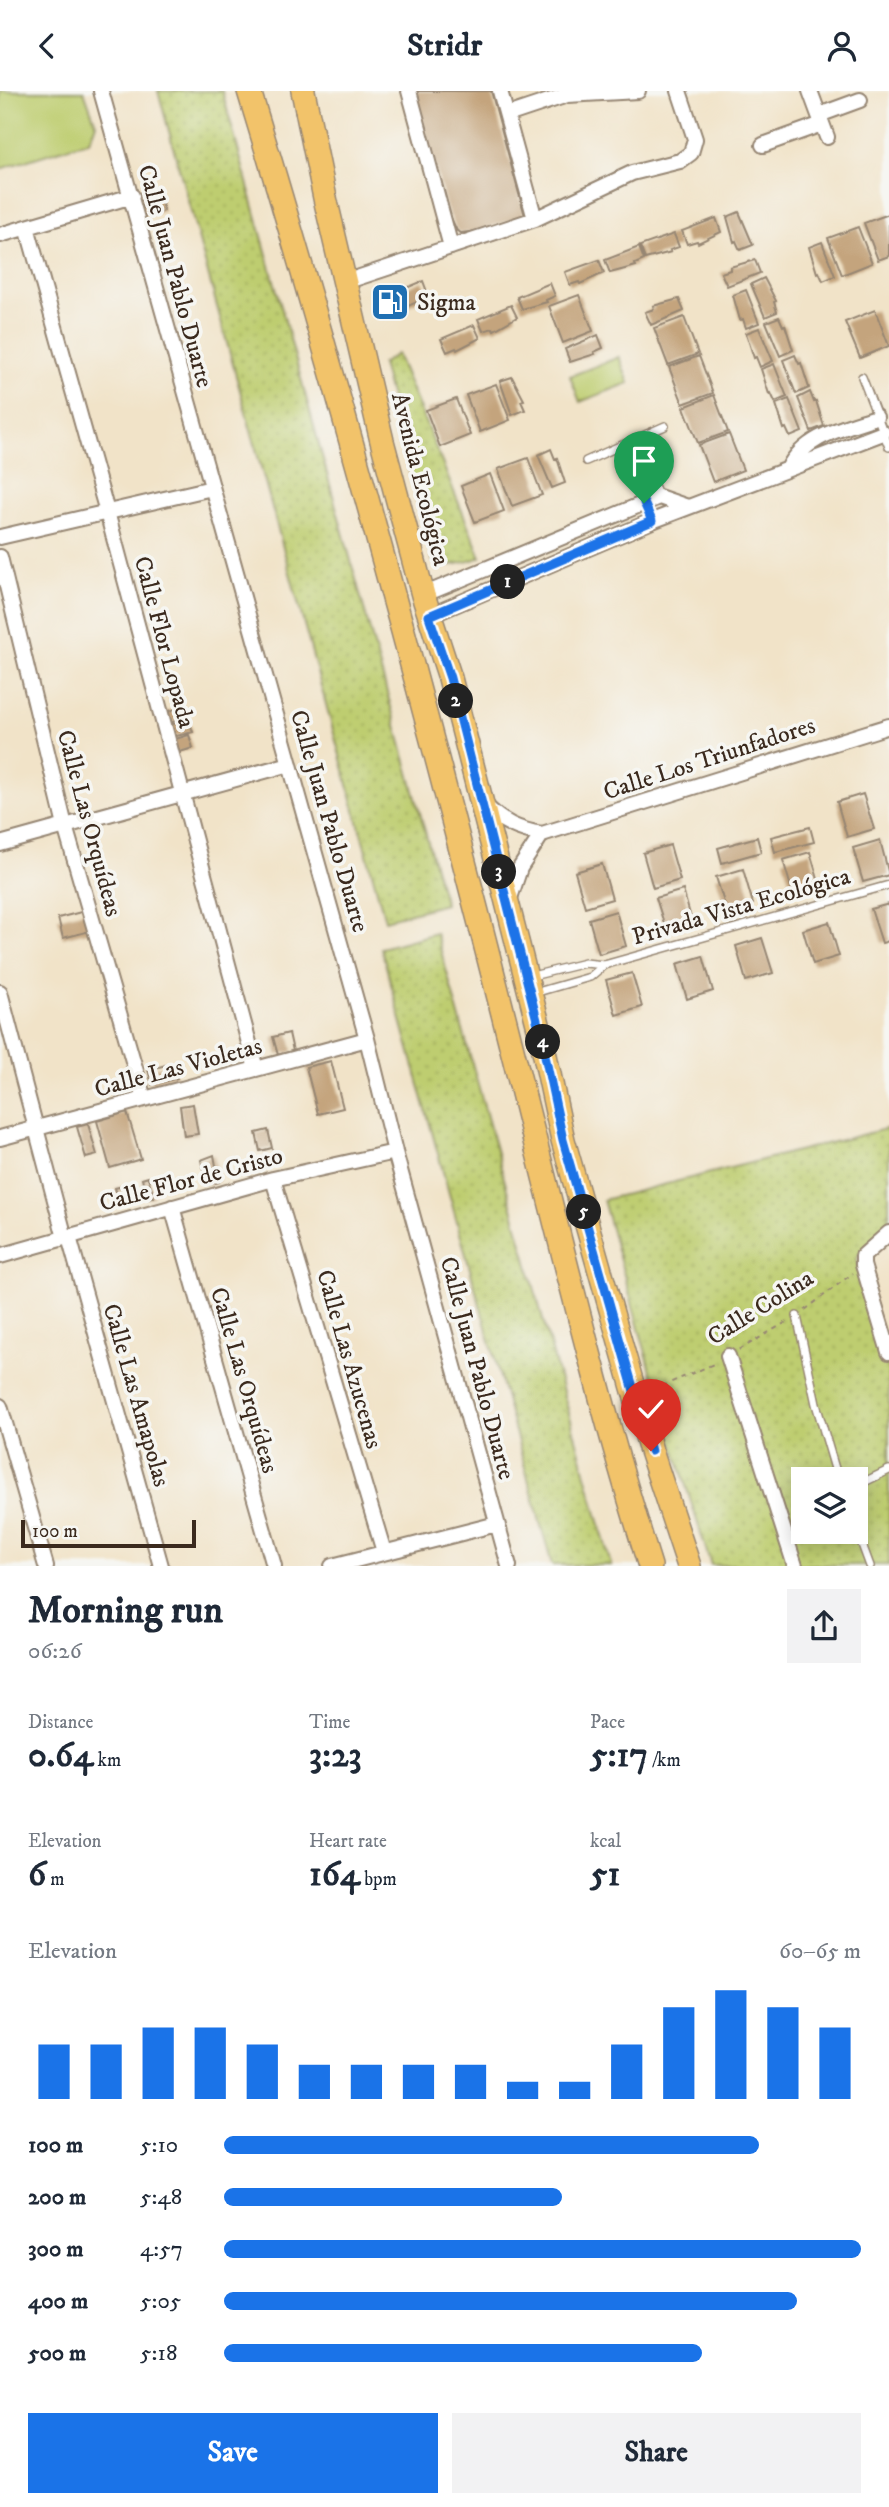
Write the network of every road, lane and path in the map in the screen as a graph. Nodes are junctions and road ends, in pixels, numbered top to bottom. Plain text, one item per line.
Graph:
1 (101, 91) edge
2 (249, 91) edge
3 (303, 91) edge
4 (409, 91) edge
5 (499, 91) edge
6 (638, 91) edge
7 (679, 91) edge
8 (810, 91) edge
9 (860, 100) dead end
10 (507, 115) junction
11 (822, 125) junction
12 (763, 145) dead end
13 (132, 196) junction
14 (535, 219) junction
15 (27, 227) junction
16 (0, 235) edge
17 (451, 247) junction
18 (345, 282) junction
19 (862, 377) dead end
20 (876, 417) junction
21 (665, 426) dead end
22 (634, 440) junction
23 (886, 440) edge
24 (620, 446) junction
25 (586, 461) dead end
26 (788, 470) junction
27 (212, 488) junction
28 (659, 497) junction
29 (644, 503) junction
30 (688, 507) junction
31 (107, 512) junction
32 (667, 515) junction
33 (652, 521) junction
34 (0, 537) edge
35 (0, 557) edge
36 (426, 605) junction
37 (889, 726) edge
38 (290, 764) junction
39 (181, 794) junction
40 (481, 801) junction
41 (65, 827) junction
42 (542, 834) junction
43 (0, 844) edge
44 (889, 885) edge
45 (508, 906) junction
46 (604, 965) junction
47 (529, 986) junction
48 (0, 992) edge
49 (367, 1039) junction
50 (256, 1069) junction
51 (144, 1099) junction
52 (37, 1128) junction
53 (0, 1138) edge
54 (395, 1152) junction
55 (273, 1179) junction
56 (172, 1207) junction
57 (889, 1233) edge
58 (67, 1237) junction
59 (0, 1256) edge
60 (863, 1265) junction
61 (797, 1316) junction
62 (889, 1352) edge
63 (728, 1356) junction
64 (636, 1397) junction
65 (0, 1406) edge
66 (834, 1467) edge
67 (889, 1470) edge
68 (868, 1480) edge
69 (498, 1524) junction
70 (862, 1544) edge
71 (384, 1552) junction
72 (46, 1566) edge
73 (161, 1566) edge
74 (274, 1566) edge
75 (332, 1566) edge
76 (509, 1566) edge
77 (650, 1566) edge
78 (689, 1566) edge
79 (795, 1566) edge
80 (870, 1566) edge

1 - 13 street, Calle Juan Pablo Duarte
2 - 77 main road
3 - 18 main road, Avenida Ecológica
4 - 17 street
5 - 10 street
6 - 10 street
7 - 14 street
8 - 11 street
9 - 11 street
10 - 14 street
11 - 12 street
13 - 15 street
13 - 27 street, Calle Juan Pablo Duarte
14 - 17 street
15 - 16 street
15 - 31 street, Calle Flor Lopada
17 - 18 street
18 - 36 main road, Avenida Ecológica
19 - 20 lane
20 - 23 lane
20 - 26 street
21 - 22 lane
22 - 24 lane
22 - 28 lane
23 - 26 street
24 - 25 lane
24 - 29 lane
26 - 30 street
27 - 31 street
27 - 38 street, Calle Juan Pablo Duarte
28 - 29 street
28 - 30 street
28 - 32 lane
29 - 33 lane
29 - 36 street
30 - 32 street
31 - 34 street
31 - 39 street, Calle Flor Lopada
32 - 33 street
33 - 36 street
35 - 41 street, Calle Las Orquídeas
36 - 40 main road, Avenida Ecológica
37 - 42 street, Calle Los Triunfadores
38 - 39 street
38 - 49 street, Calle Juan Pablo Duarte
39 - 41 street
39 - 50 street, Calle Flor Lopada
40 - 42 street
40 - 45 main road, Avenida Ecológica
41 - 43 street
41 - 51 street, Calle Las Orquídeas
42 - 45 street
44 - 46 lane, Privada Vista Ecológica
45 - 47 main road, Avenida Ecológica
46 - 47 lane, Privada Vista Ecológica
46 - 47 lane, Privada Vista Ecológica
47 - 64 main road, Avenida Ecológica
48 - 52 street, Calle Las Amapolas
49 - 50 street, Calle Las Violetas
49 - 54 street, Calle Juan Pablo Duarte
50 - 51 street, Calle Las Violetas
51 - 52 street, Calle Las Violetas
52 - 53 street, Calle Las Violetas
52 - 58 street, Calle Las Amapolas
54 - 55 street, Calle Flor de Cristo
54 - 69 street, Calle Juan Pablo Duarte
55 - 56 street, Calle Flor de Cristo
55 - 71 street, Calle Las Azucenas
56 - 58 street, Calle Flor de Cristo
56 - 74 street, Calle Las Orquídeas
57 - 60 street
58 - 59 street, Calle Flor de Cristo
58 - 73 street, Calle Las Amapolas
60 - 61 path, Calle Colina
60 - 62 street
61 - 63 path, Calle Colina
61 - 66 lane
63 - 64 path, Calle Colina
63 - 79 street
64 - 78 main road, Avenida Ecológica
65 - 72 street
67 - 68 lane
69 - 71 street
69 - 76 street, Calle Juan Pablo Duarte
70 - 80 lane
71 - 75 street

